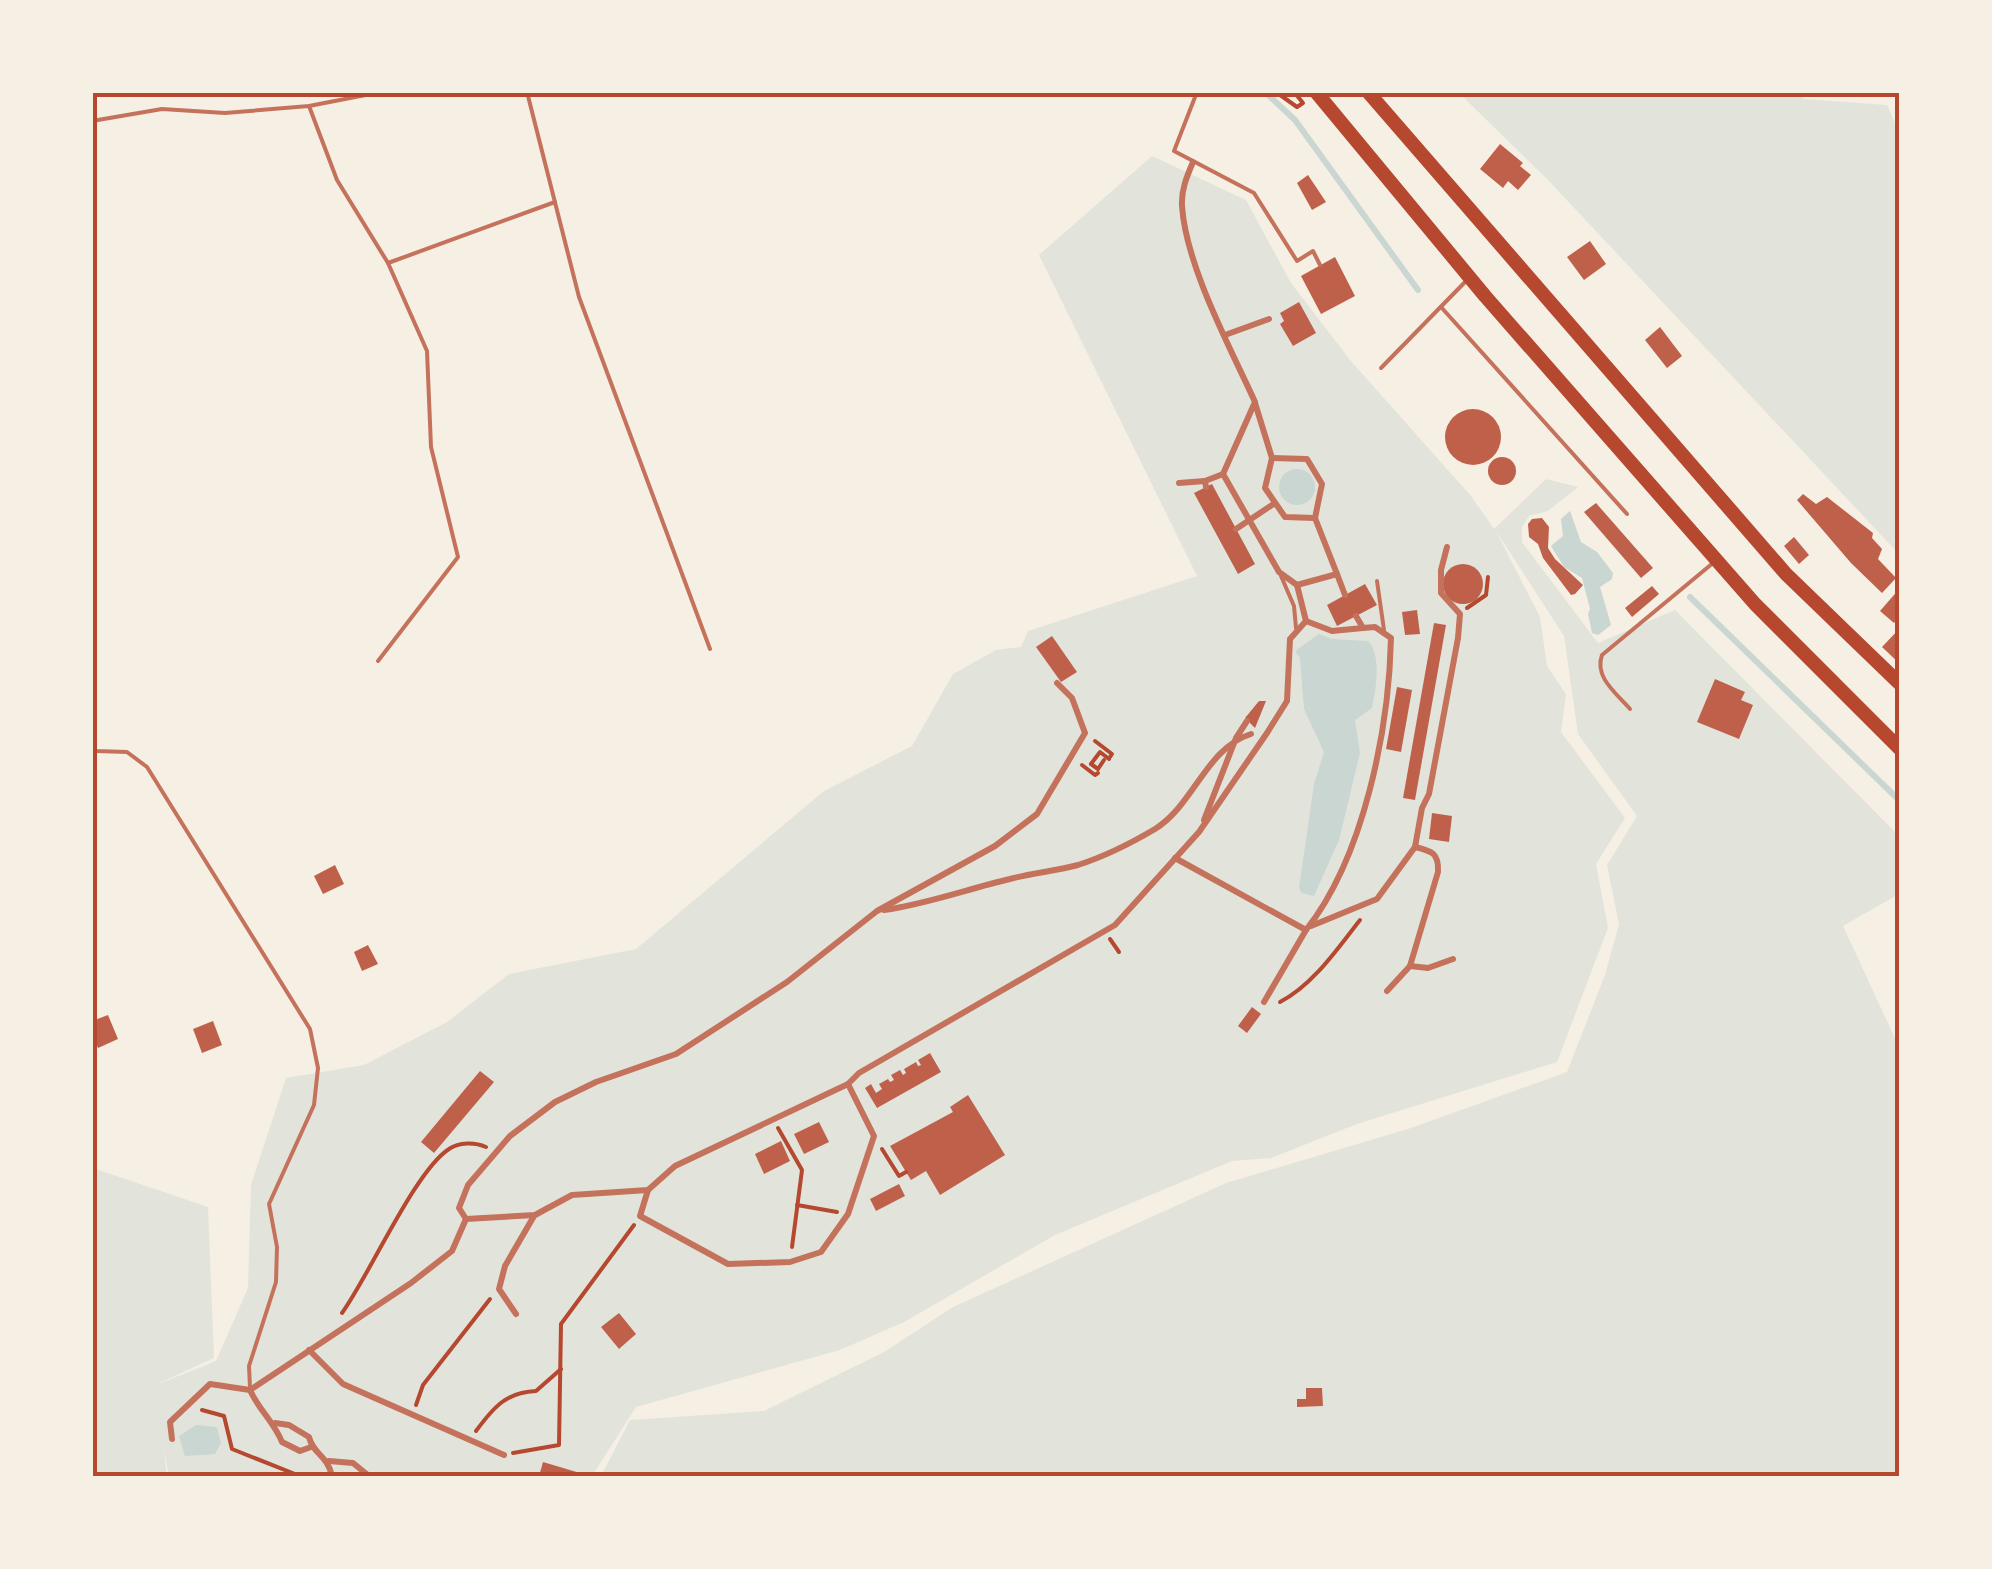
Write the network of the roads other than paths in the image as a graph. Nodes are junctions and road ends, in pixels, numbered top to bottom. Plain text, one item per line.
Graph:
1 (381, 92) edge
2 (527, 92) edge
3 (1197, 92) edge
4 (1316, 92) edge
5 (1368, 92) edge
6 (309, 106) junction
7 (92, 121) edge
8 (1193, 162) junction
9 (555, 202) junction
10 (388, 263) junction
11 (1320, 266) dead end
12 (1469, 278) junction
13 (1441, 307) junction
14 (1269, 320) dead end
15 (1224, 334) junction
16 (1381, 368) dead end
17 (1255, 402) junction
18 (1272, 458) junction
19 (1223, 474) junction
20 (1180, 483) dead end
21 (1275, 503) junction
22 (1627, 514) dead end
23 (1316, 518) junction
24 (1250, 522) junction
25 (1236, 529) dead end
26 (1446, 547) dead end
27 (1717, 560) junction
28 (1279, 572) junction
29 (1338, 574) junction
30 (1377, 581) dead end
31 (1296, 585) junction
32 (1345, 595) dead end
33 (1356, 616) dead end
34 (1306, 621) junction
35 (1296, 628) junction
36 (1363, 628) junction
37 (1384, 631) junction
38 (710, 649) dead end
39 (378, 660) dead end
40 (1057, 683) dead end
41 (1900, 684) edge
42 (1630, 709) dead end
43 (1248, 720) dead end
44 (1252, 734) dead end
45 (1236, 738) junction
46 (92, 746) edge
47 (1900, 749) edge
48 (1199, 832) junction
49 (1415, 847) junction
50 (1175, 858) junction
51 (877, 911) junction
52 (1308, 928) junction
53 (1453, 959) dead end
54 (1410, 966) junction
55 (1387, 991) dead end
56 (1264, 1002) road end
57 (848, 1084) junction
58 (648, 1190) junction
59 (535, 1215) junction
60 (466, 1220) junction
61 (516, 1314) dead end
62 (309, 1350) junction
63 (250, 1390) junction
64 (275, 1423) junction
65 (172, 1439) dead end
66 (311, 1447) junction
67 (504, 1455) road end
68 (329, 1461) junction
69 (332, 1476) edge
70 (369, 1476) edge

1 - 6 lane
2 - 9 lane
3 - 8 lane
4 - 12 highway
5 - 41 highway
6 - 7 lane
6 - 10 lane
8 - 11 lane
8 - 15 street
9 - 10 lane
9 - 38 lane
10 - 39 lane
12 - 13 lane
12 - 27 highway
13 - 16 lane
13 - 22 lane
14 - 15 street
15 - 17 street
17 - 18 street
17 - 19 street
18 - 21 street
18 - 23 street
19 - 20 street
19 - 24 street
21 - 23 street
21 - 24 street
23 - 29 street
24 - 25 street
24 - 28 street
26 - 49 street
27 - 42 lane
27 - 47 highway
28 - 31 street
28 - 35 lane
29 - 31 street
29 - 32 street
30 - 37 lane
31 - 34 street
33 - 36 street
34 - 35 street
34 - 36 street
35 - 48 street
36 - 37 street
37 - 52 street
40 - 51 street
43 - 45 street
44 - 45 street
45 - 48 street
45 - 51 street
46 - 63 lane
48 - 50 street
49 - 52 street
49 - 54 street
50 - 52 street
50 - 57 street
51 - 60 street
52 - 56 street
53 - 54 street
54 - 55 street
57 - 58 street
57 - 58 street
58 - 59 street
59 - 60 street
59 - 61 street
60 - 62 street
62 - 63 street
62 - 67 street
63 - 64 street
63 - 65 street
64 - 66 street
64 - 66 street
66 - 68 street
68 - 69 street
68 - 70 street

